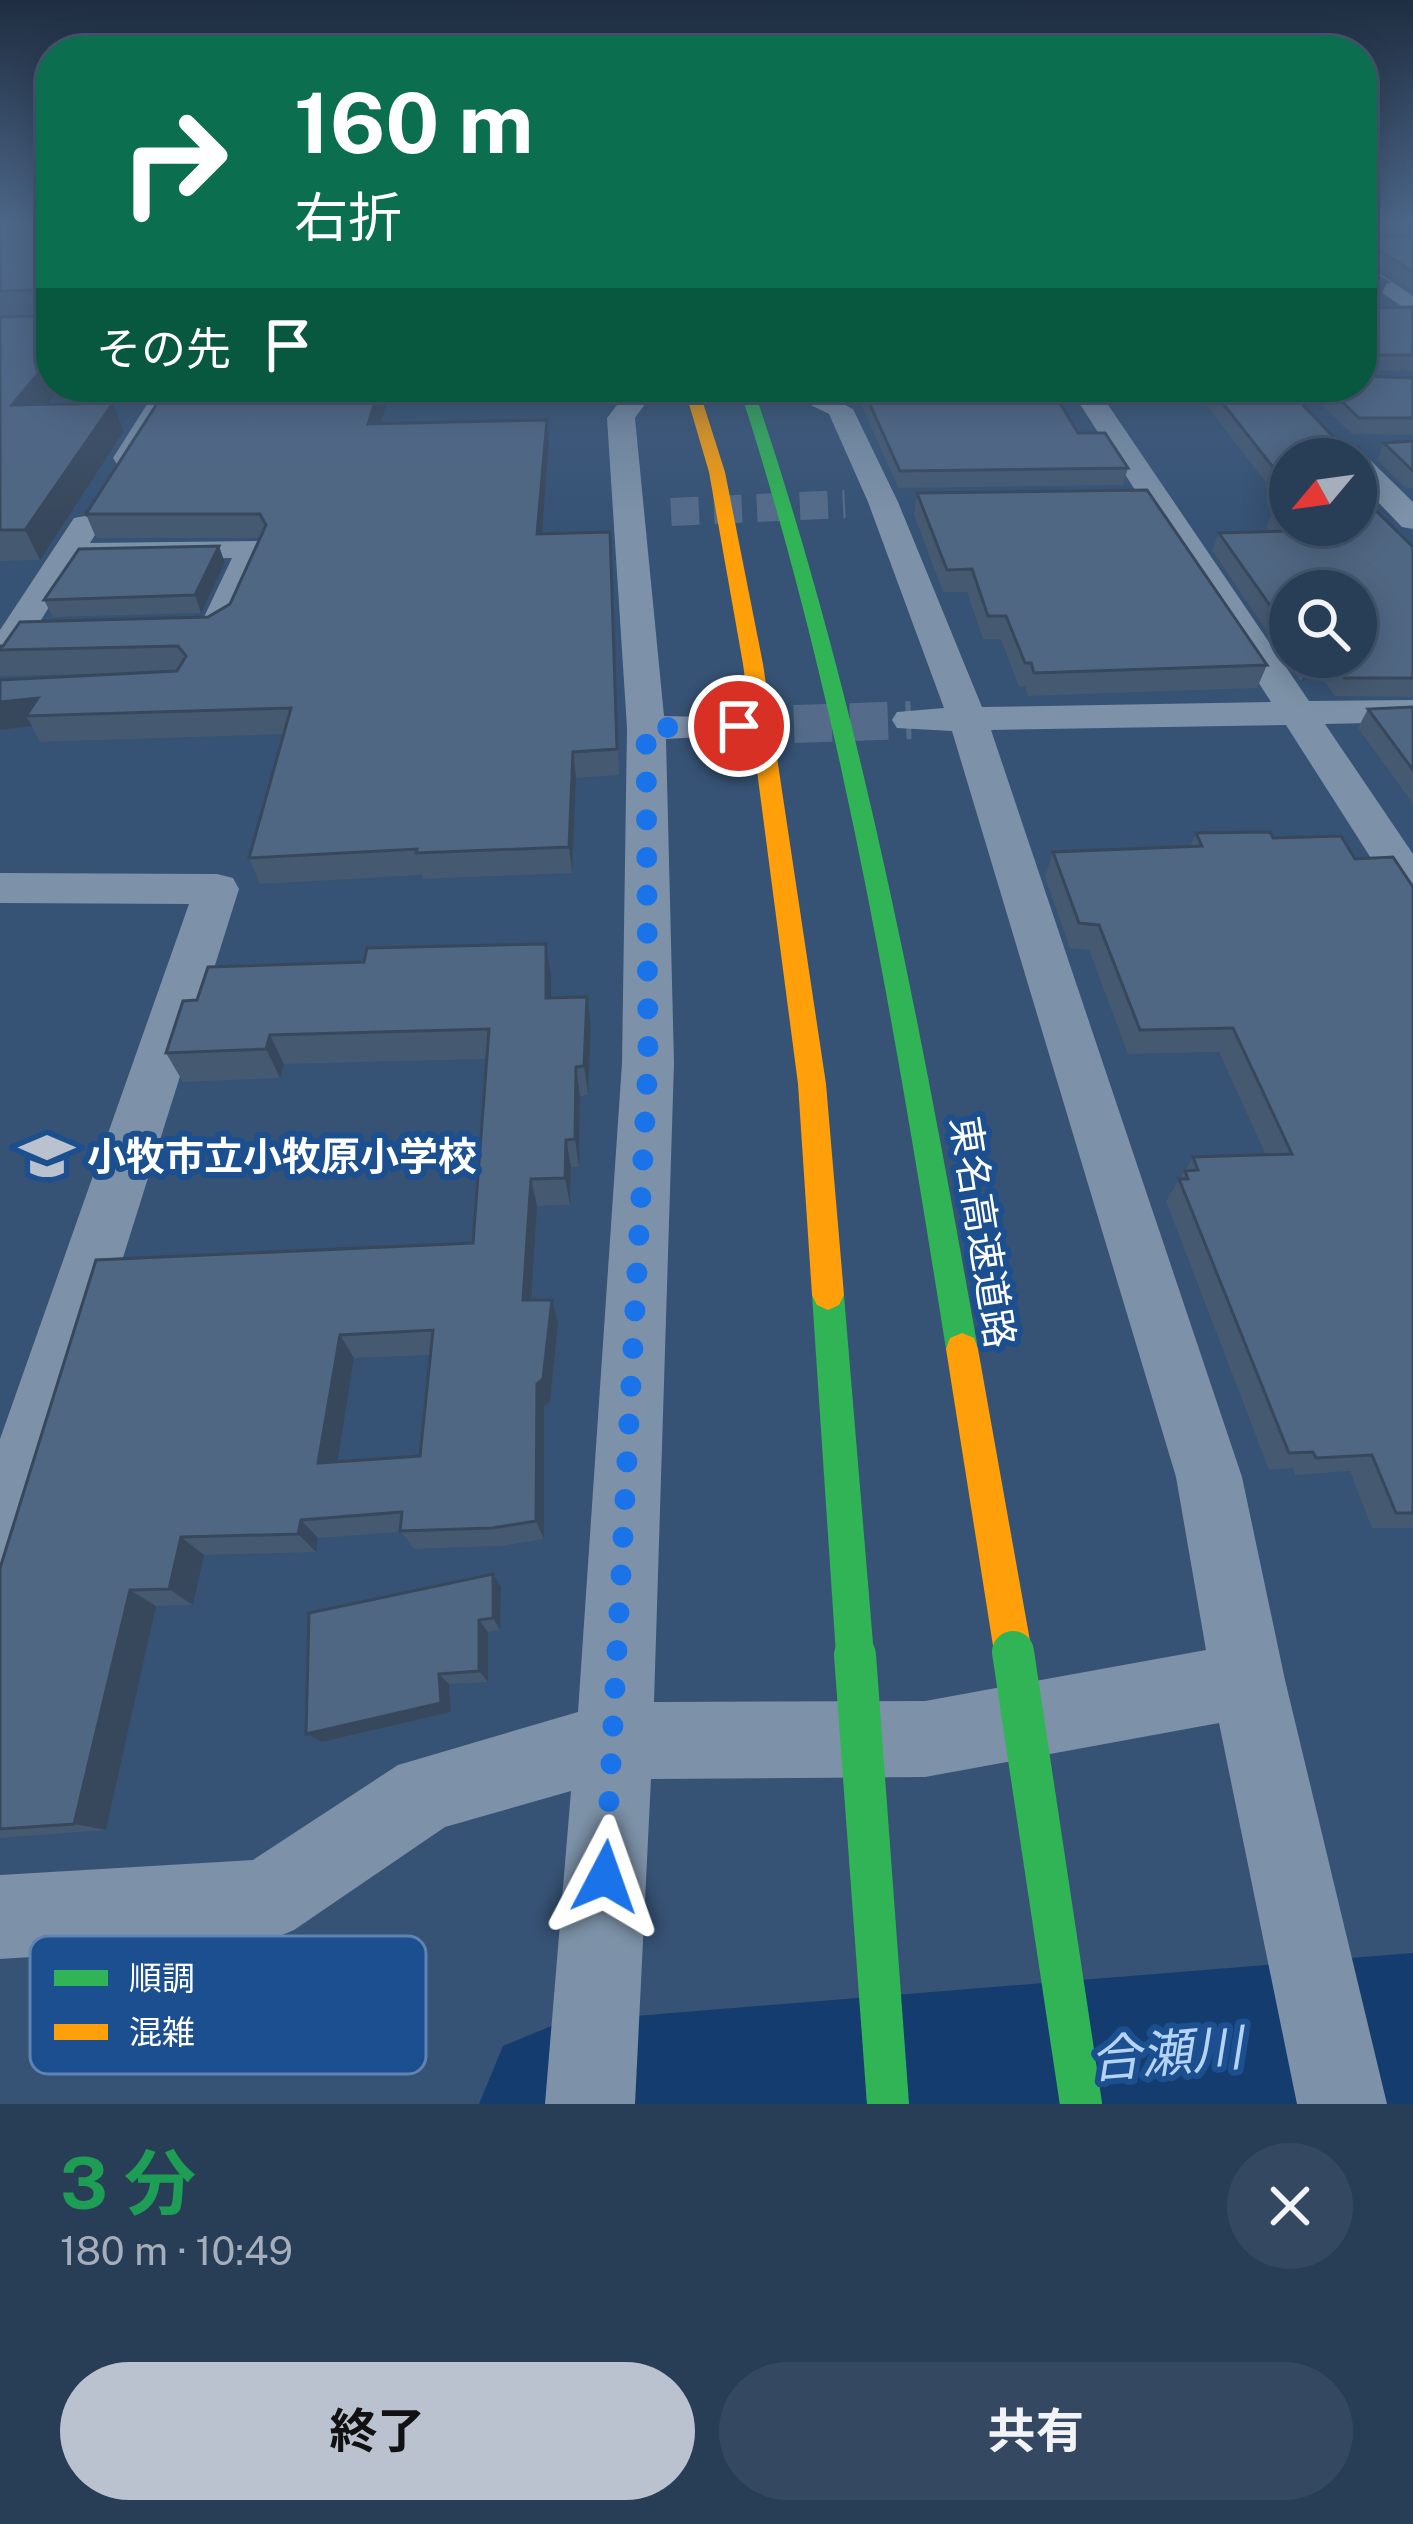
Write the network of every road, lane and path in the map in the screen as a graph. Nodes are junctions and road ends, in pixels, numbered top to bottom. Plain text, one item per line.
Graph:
1 (162, 402) edge
2 (633, 402) edge
3 (696, 402) edge
4 (764, 402) edge
5 (806, 402) edge
6 (1091, 402) edge
7 (1390, 446) edge
8 (1377, 447) edge
9 (1377, 483) edge
10 (1155, 498) junction
11 (1111, 499) edge
12 (1413, 520) edge
13 (68, 553) junction
14 (149, 629) edge
15 (60, 632) edge
16 (8, 645) edge
17 (1413, 711) edge
18 (1297, 713) junction
19 (967, 717) junction
20 (911, 720) tunnel mouth
21 (739, 726) tunnel mouth
22 (646, 728) junction
23 (0, 888) edge
24 (1413, 888) edge
25 (0, 1537) edge
26 (1248, 1680) junction
27 (614, 1741) junction
28 (0, 1916) edge
29 (590, 2104) edge
30 (888, 2104) edge
31 (1082, 2104) edge
32 (1342, 2104) edge

1 - 13 street
2 - 22 street
3 - 30 highway, bridge
4 - 31 highway, 東名高速道路, bridge
5 - 19 street
6 - 10 street
7 - 8 street
9 - 12 street
10 - 11 street
10 - 18 street
13 - 14 street
13 - 16 street
15 - 16 street
17 - 18 street
18 - 19 street
18 - 24 street
19 - 20 street
19 - 26 street
21 - 22 street
22 - 27 street
23 - 25 street
26 - 27 street
26 - 32 street
27 - 28 street
27 - 29 street

